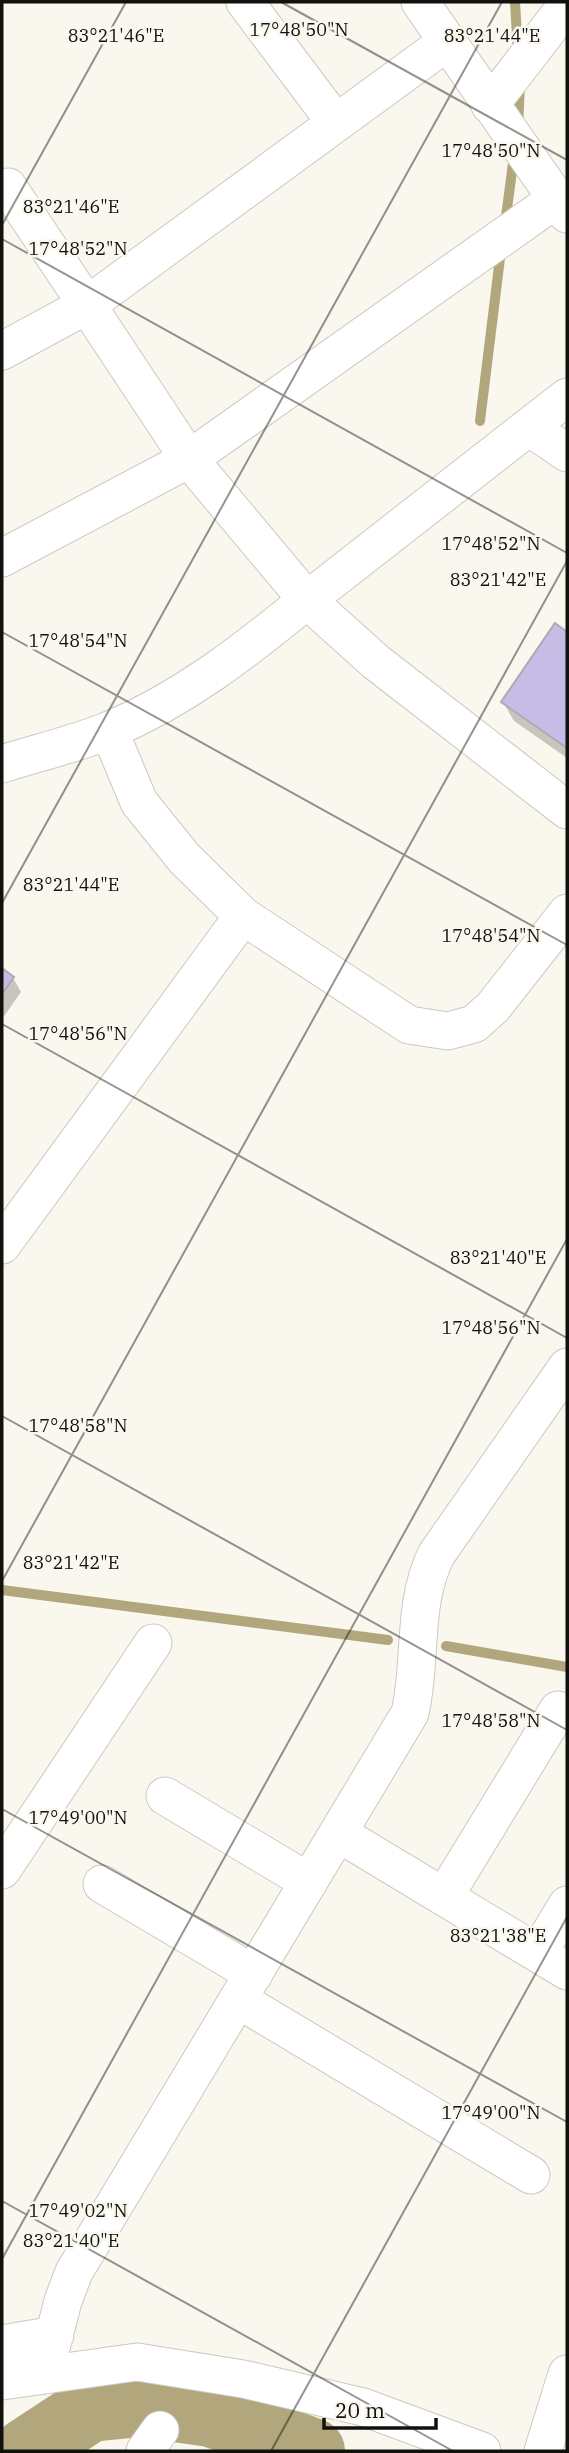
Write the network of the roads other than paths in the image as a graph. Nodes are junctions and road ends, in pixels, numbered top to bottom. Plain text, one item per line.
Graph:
1 (245, 2) edge
2 (420, 2) edge
3 (567, 5) edge
4 (447, 42) junction
5 (490, 105) junction
6 (336, 123) junction
7 (8, 187) dead end
8 (561, 207) edge
9 (88, 305) junction
10 (2, 351) edge
11 (567, 397) edge
12 (529, 427) junction
13 (567, 453) edge
14 (189, 459) junction
15 (2, 558) edge
16 (307, 600) junction
17 (109, 730) junction
18 (2, 764) edge
19 (567, 810) edge
20 (567, 913) edge
21 (243, 916) junction
22 (2, 1245) edge
23 (567, 1367) edge
24 (554, 1414) edge
25 (153, 1643) dead end
26 (558, 1710) dead end
27 (165, 1796) dead end
28 (338, 1833) junction
29 (2, 1870) edge
30 (309, 1882) junction
31 (102, 1884) dead end
32 (444, 1897) junction
33 (567, 1905) edge
34 (553, 1962) edge
35 (246, 1987) junction
36 (531, 2175) dead end
37 (55, 2335) junction
38 (2, 2344) edge
39 (567, 2374) edge
40 (44, 2375) junction
41 (2, 2381) edge
42 (482, 2451) edge
43 (543, 2451) edge

1 - 6 street
2 - 4 street
3 - 5 street
4 - 5 street
4 - 6 street
5 - 8 street
6 - 9 street
7 - 9 street
8 - 14 street
9 - 10 street
9 - 14 street
11 - 12 street
12 - 13 street
12 - 16 street
14 - 15 street
14 - 16 street
16 - 17 street
16 - 19 street
17 - 18 street
17 - 21 street
20 - 21 street
21 - 22 street
23 - 24 street
24 - 28 street
25 - 29 street
26 - 32 street
27 - 30 street
28 - 30 street
28 - 32 street
30 - 35 street
31 - 35 street
32 - 34 street
33 - 34 street
35 - 36 street
35 - 37 street
37 - 38 street
37 - 40 street
39 - 43 street
40 - 41 street
40 - 42 street

